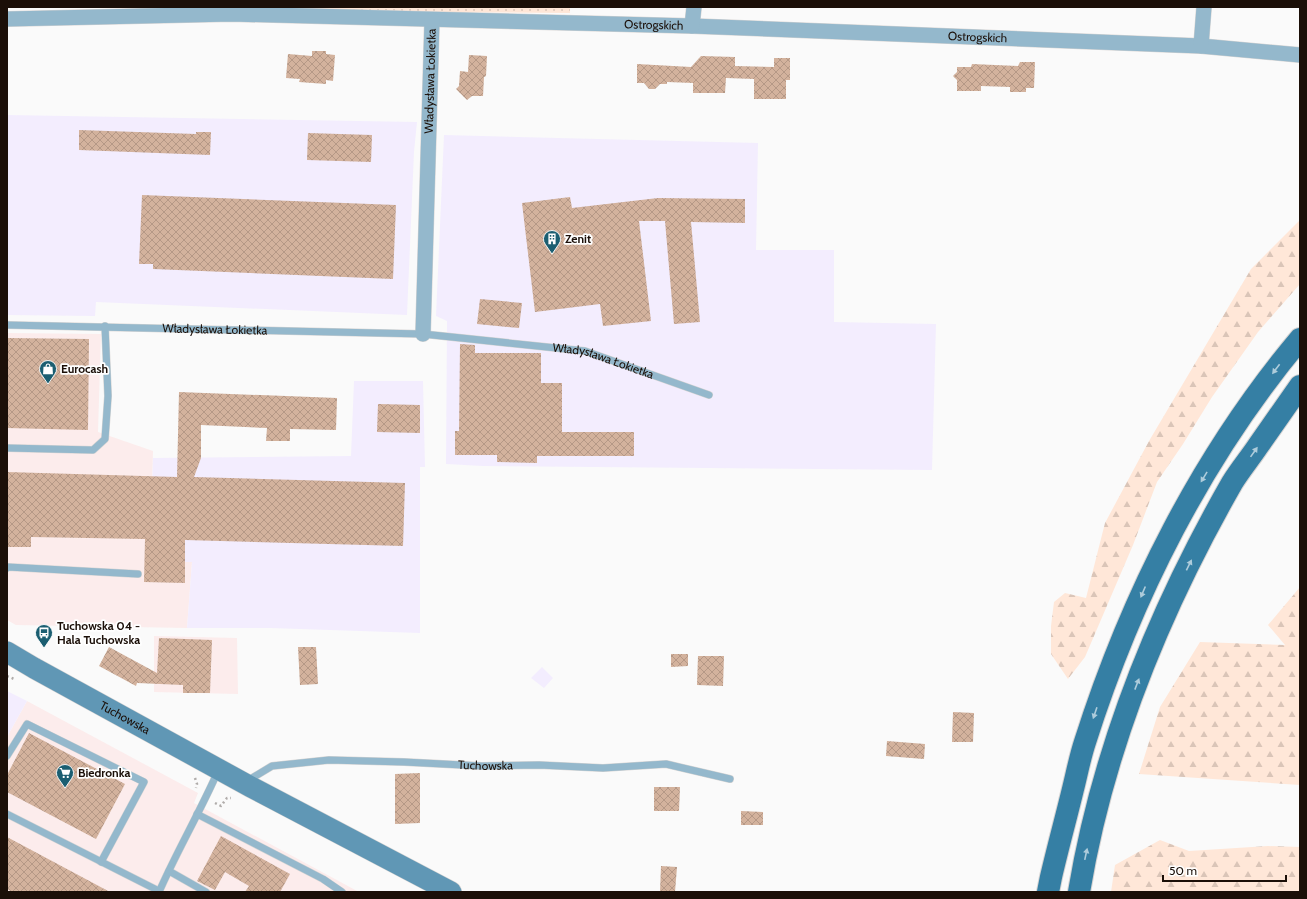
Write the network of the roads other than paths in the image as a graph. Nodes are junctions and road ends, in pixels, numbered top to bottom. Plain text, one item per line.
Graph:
1 (694, 7) edge
2 (1204, 7) edge
3 (7, 19) edge
4 (432, 20) junction
5 (692, 26) junction
6 (1202, 46) junction
7 (1300, 55) edge
8 (7, 325) edge
9 (105, 326) junction
10 (423, 334) junction
11 (1300, 338) edge
12 (1300, 386) edge
13 (709, 395) dead end
14 (7, 448) edge
15 (7, 568) edge
16 (138, 574) dead end
17 (7, 652) edge
18 (7, 756) edge
19 (219, 769) junction
20 (730, 779) dead end
21 (244, 783) junction
22 (7, 814) edge
23 (197, 814) junction
24 (101, 862) junction
25 (169, 872) junction
26 (159, 892) edge
27 (206, 892) edge
28 (342, 892) edge
29 (451, 892) edge
30 (1048, 892) edge
31 (1079, 892) edge

1 - 5 street
2 - 6 street
3 - 4 street, Ostrogskich
4 - 5 street, Ostrogskich
4 - 10 street, Władysława Łokietka
5 - 6 street, Ostrogskich
6 - 7 street, Ostrogskich
8 - 9 lane, Władysława Łokietka
9 - 10 lane, Władysława Łokietka
9 - 14 lane
10 - 13 lane, Władysława Łokietka
11 -> 30 main road
31 -> 12 main road
15 - 16 lane
17 - 19 street, Tuchowska
18 - 24 lane
19 - 21 street, Tuchowska
19 - 23 lane
20 - 21 lane, Tuchowska
21 - 29 street, Tuchowska
22 - 24 lane
23 - 25 lane
23 - 28 lane
24 - 26 lane
25 - 26 lane
25 - 27 lane

